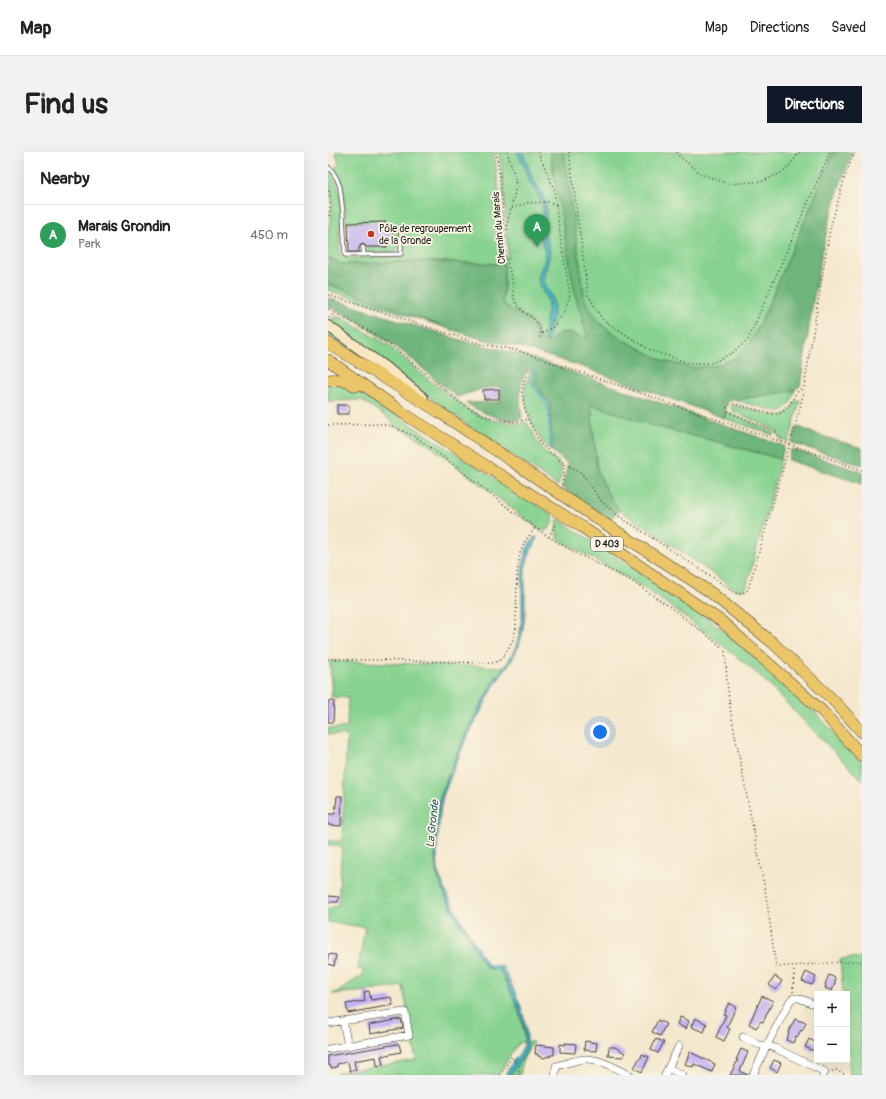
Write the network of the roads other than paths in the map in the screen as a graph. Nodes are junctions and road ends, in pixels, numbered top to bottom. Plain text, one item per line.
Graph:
1 (328, 167) edge
2 (401, 231) dead end
3 (363, 247) dead end
4 (364, 255) junction
5 (328, 326) edge
6 (328, 343) edge
7 (328, 360) edge
8 (328, 380) edge
9 (439, 412) junction
10 (406, 414) junction
11 (862, 732) edge
12 (862, 756) edge
13 (811, 1003) dead end
14 (343, 1021) junction
15 (328, 1023) edge
16 (743, 1037) dead end
17 (348, 1046) junction
18 (679, 1046) dead end
19 (767, 1046) junction
20 (328, 1049) edge
21 (667, 1072) edge
22 (824, 1073) edge
23 (555, 1075) edge
24 (630, 1075) edge
25 (683, 1075) edge
26 (753, 1075) edge

1 - 4 lane
2 - 4 lane
3 - 4 lane
5 - 9 street
6 - 9 main road, D 403
7 - 10 main road, D 403
8 - 10 main road
9 - 11 main road, D 403
10 - 12 main road, D 403
13 - 19 street
14 - 15 street
14 - 17 street
14 - 17 street
16 - 19 street
17 - 20 street
18 - 21 street
19 - 22 street
19 - 26 street
21 - 25 street
23 - 24 street

